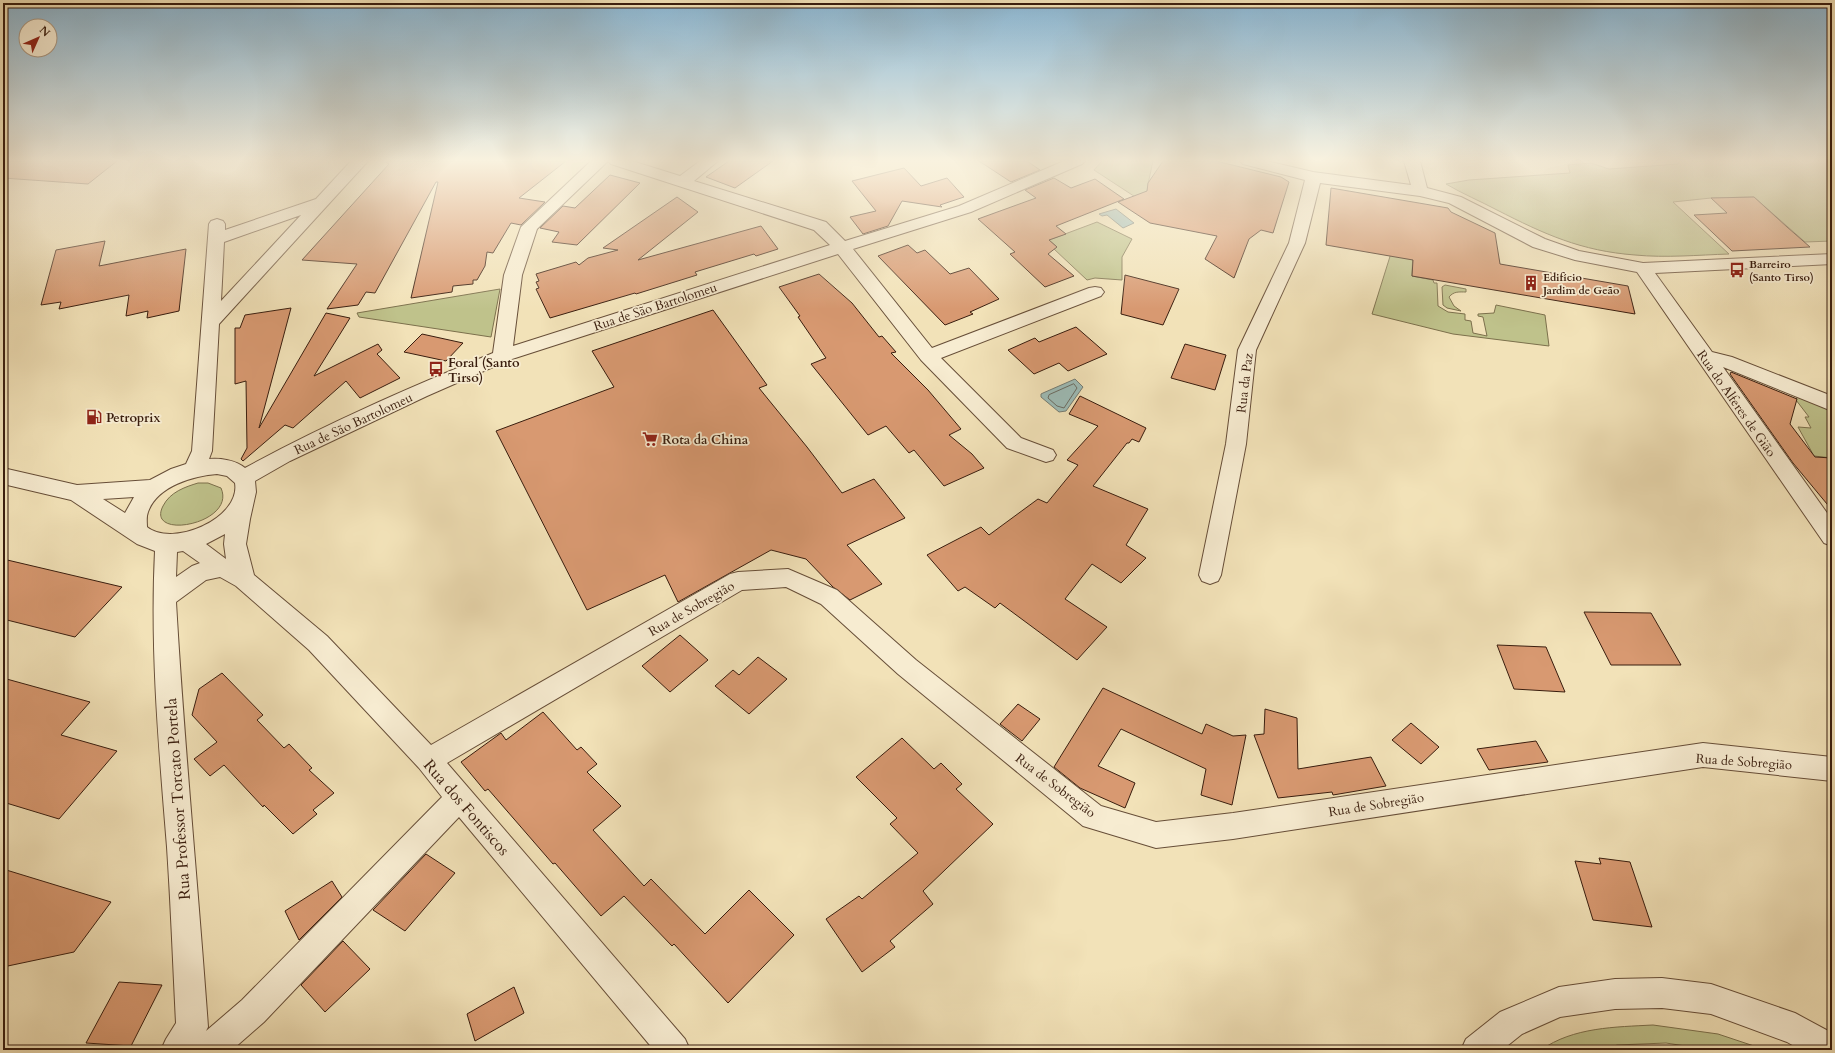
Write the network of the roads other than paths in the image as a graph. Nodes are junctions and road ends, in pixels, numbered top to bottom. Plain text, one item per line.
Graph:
1 (293, 210) edge
2 (315, 210) edge
3 (548, 210) edge
4 (770, 210) edge
5 (961, 210) edge
6 (1305, 210) edge
7 (1475, 210) edge
8 (842, 247) junction
9 (1832, 259) edge
10 (1643, 268) junction
11 (1095, 292) dead end
12 (210, 323) junction
13 (502, 356) junction
14 (928, 356) junction
15 (1704, 357) junction
16 (1832, 404) edge
17 (1046, 455) dead end
18 (194, 469) junction
19 (3, 476) edge
20 (243, 478) junction
21 (154, 488) junction
22 (77, 494) junction
23 (242, 504) junction
24 (136, 531) junction
25 (1832, 537) edge
26 (176, 542) junction
27 (233, 574) junction
28 (1210, 575) dead end
29 (164, 598) junction
30 (428, 760) junction
31 (1832, 769) edge
32 (458, 798) junction
33 (177, 1050) edge
34 (208, 1050) edge
35 (674, 1050) edge
36 (1477, 1050) edge
37 (1831, 1050) edge

1 - 12 street
2 - 12 street
3 - 13 street
4 - 8 street
5 - 8 street, Rua de São Bartolomeu
6 - 28 street, Rua da Paz
7 - 10 street
8 - 13 street, Rua de São Bartolomeu
8 - 14 street
9 - 10 street
10 - 15 street, Rua do Alferes de Gião
11 - 14 street
12 - 18 street
13 - 20 street, Rua de São Bartolomeu
14 - 17 street
15 - 16 street
15 - 25 street, Rua do Alferes de Gião
18 - 20 street
18 - 21 street
19 - 22 street
20 - 23 street
21 - 22 street
21 - 24 street
22 - 24 street
23 - 26 street
23 - 27 street
24 - 26 street
26 - 27 street, Rua dos Fontiscos
26 - 29 street, Rua Professor Torcato Portela
27 - 29 street
27 - 30 street, Rua dos Fontiscos
29 - 33 street, Rua Professor Torcato Portela
30 - 31 street, Rua de Sobregião
30 - 32 street, Rua dos Fontiscos
32 - 34 street
32 - 35 street, Rua dos Fontiscos
36 - 37 street

